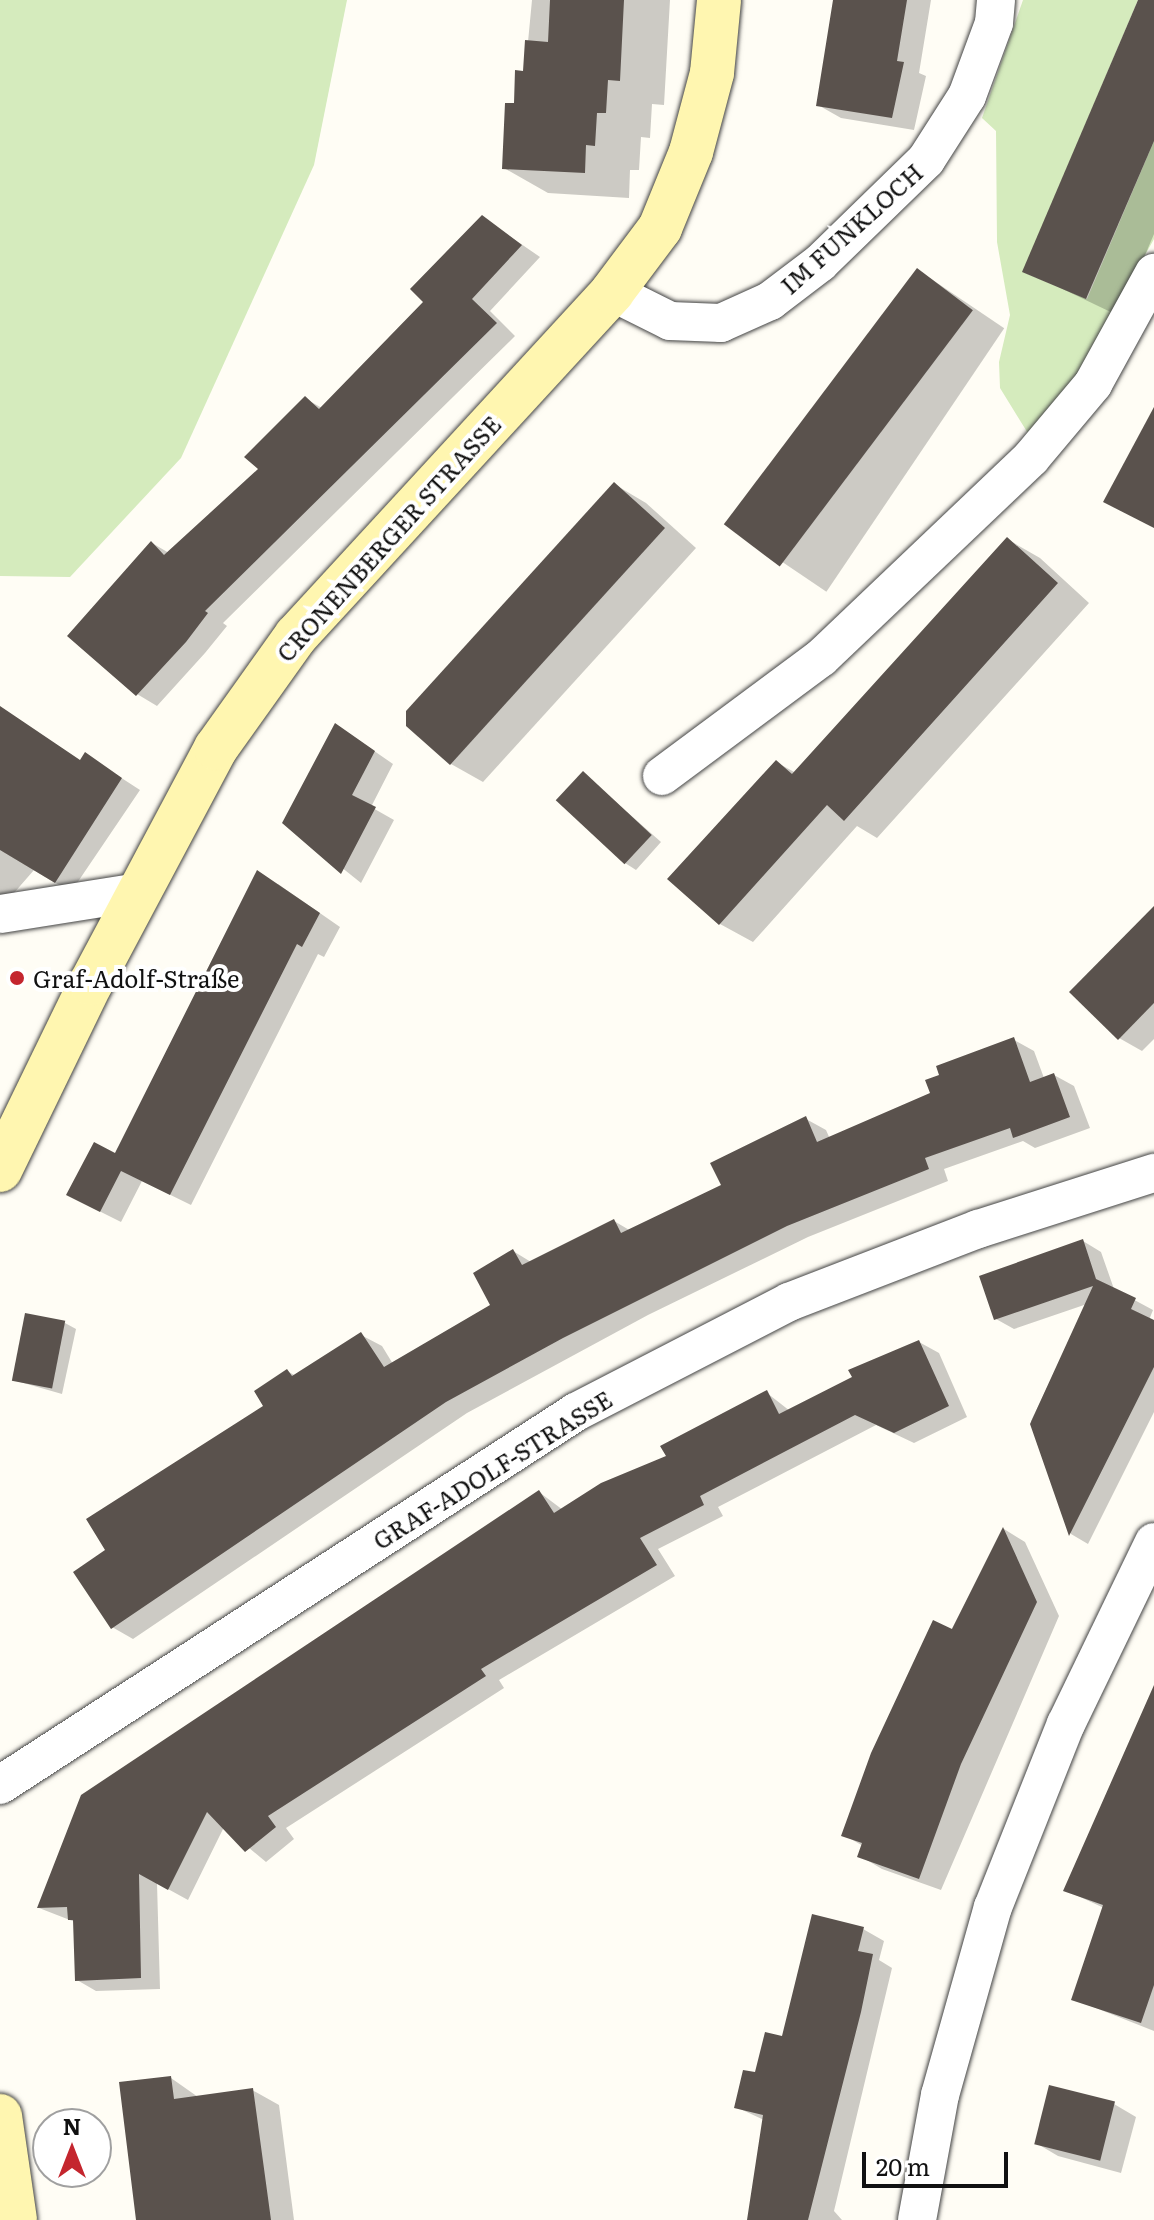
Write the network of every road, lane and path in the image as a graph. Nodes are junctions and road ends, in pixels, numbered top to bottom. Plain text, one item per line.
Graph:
1 (719, 0) edge
2 (996, 0) edge
3 (1154, 273) edge
4 (612, 292) junction
5 (662, 776) dead end
6 (139, 892) junction
7 (0, 914) edge
8 (0, 1170) edge
9 (1154, 1173) edge
10 (1154, 1542) edge
11 (0, 1785) edge
12 (0, 2116) edge
13 (15, 2220) edge
14 (917, 2220) edge

1 - 4 main road, CRONENBERGER STRASSE
2 - 4 street, IM FUNKLOCH
3 - 5 street
4 - 6 main road, CRONENBERGER STRASSE
6 - 7 street
6 - 8 main road, CRONENBERGER STRASSE
9 - 11 street, GRAF-ADOLF-STRASSE
10 - 14 street
12 - 13 main road

